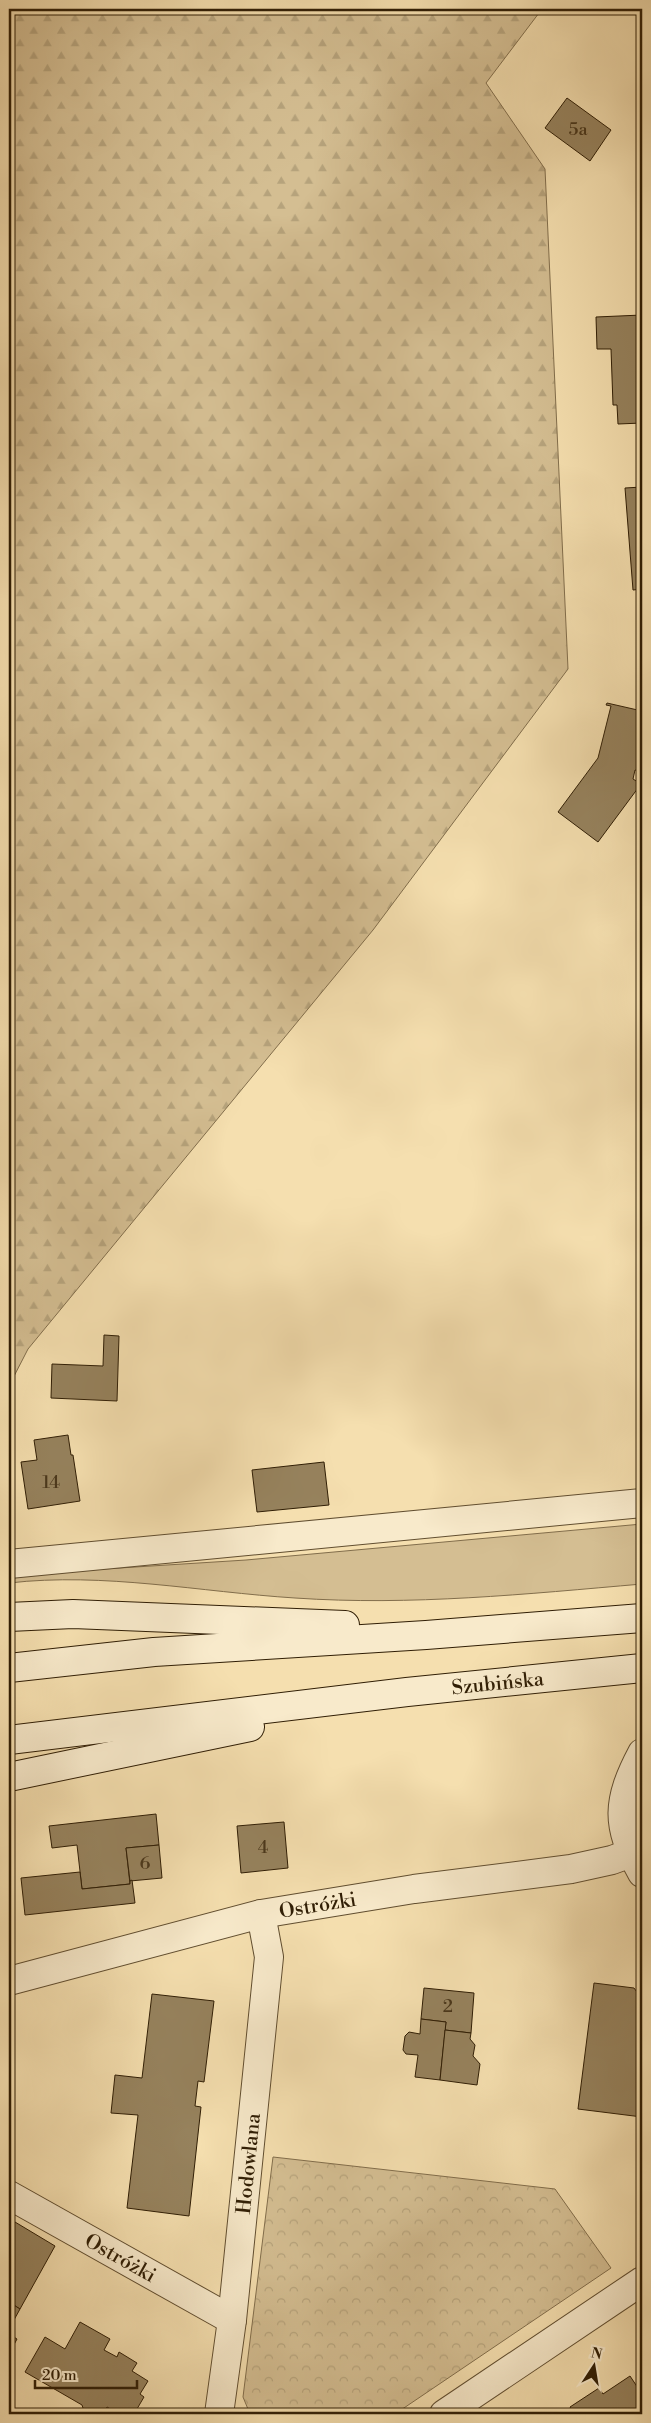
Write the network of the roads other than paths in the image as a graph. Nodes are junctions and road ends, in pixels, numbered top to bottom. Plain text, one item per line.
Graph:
1 (642, 1503) edge
2 (9, 1564) edge
3 (9, 1617) edge
4 (642, 1618) edge
5 (426, 1635) junction
6 (9, 1668) edge
7 (642, 1668) edge
8 (353, 1699) junction
9 (9, 1740) edge
10 (642, 1753) edge
11 (9, 1777) edge
12 (636, 1863) edge
13 (261, 1914) junction
14 (9, 1981) edge
15 (9, 2195) edge
16 (642, 2281) edge
17 (232, 2320) junction
18 (219, 2414) edge
19 (444, 2414) edge

1 - 2 street
3 - 5 street
4 - 5 street
5 - 6 street
7 - 8 street, Szubińska
8 - 9 street
8 - 11 street
10 - 12 street
12 - 13 street, Ostróżki
13 - 14 street, Ostróżki
13 - 17 street, Hodowlana
15 - 17 street, Ostróżki
16 - 19 street
17 - 18 street, Hodowlana

